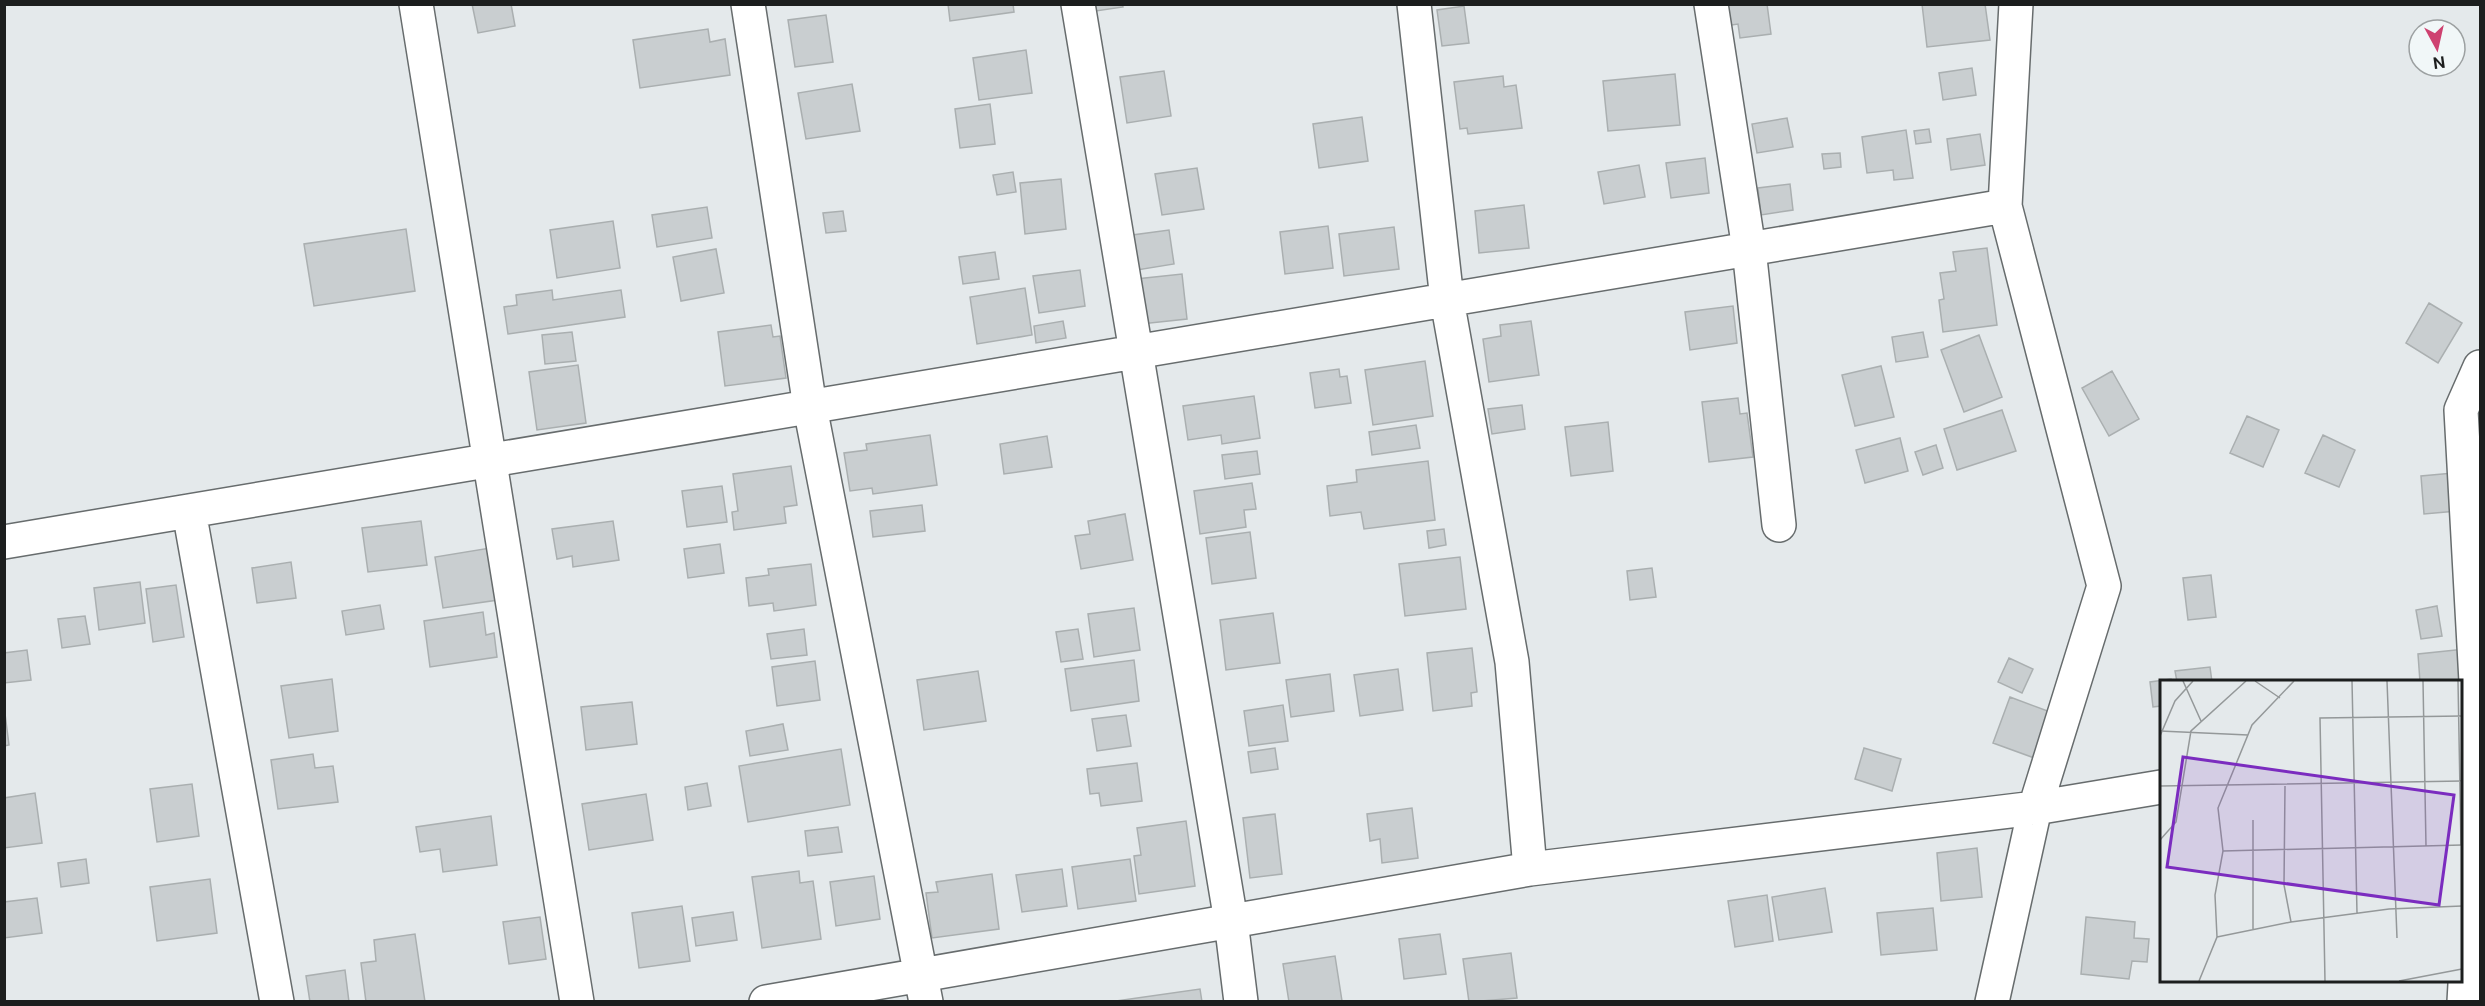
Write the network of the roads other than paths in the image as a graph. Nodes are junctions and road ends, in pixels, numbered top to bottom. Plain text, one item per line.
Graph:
1 (416, 4) edge
2 (748, 4) edge
3 (1078, 4) edge
4 (1414, 4) edge
5 (1711, 4) edge
6 (2016, 4) edge
7 (2006, 206) junction
8 (1749, 249) junction
9 (1447, 300) junction
10 (1135, 352) junction
11 (2481, 367) edge
12 (810, 407) junction
13 (491, 461) junction
14 (189, 511) junction
15 (1779, 525) dead end
16 (4, 542) edge
17 (2473, 737) edge
18 (2160, 788) edge
19 (2035, 808) junction
20 (1530, 869) junction
21 (1231, 921) junction
22 (924, 988) edge
23 (277, 1002) edge
24 (578, 1002) edge
25 (766, 1002) edge
26 (1241, 1002) edge
27 (1992, 1002) edge
28 (2464, 1002) edge

1 - 13 street
2 - 12 street
3 - 10 street
4 - 9 street
5 - 8 street
6 - 7 street
7 - 8 street
7 - 19 street
8 - 9 street
8 - 15 street
9 - 10 street
9 - 20 street
10 - 12 street
10 - 21 street
11 - 17 street
12 - 13 street
12 - 22 street
13 - 14 street
13 - 24 street
14 - 16 street
14 - 23 street
17 - 28 street
18 - 19 street
19 - 20 street
19 - 27 street
20 - 21 street
21 - 22 street
21 - 26 street
22 - 25 street

